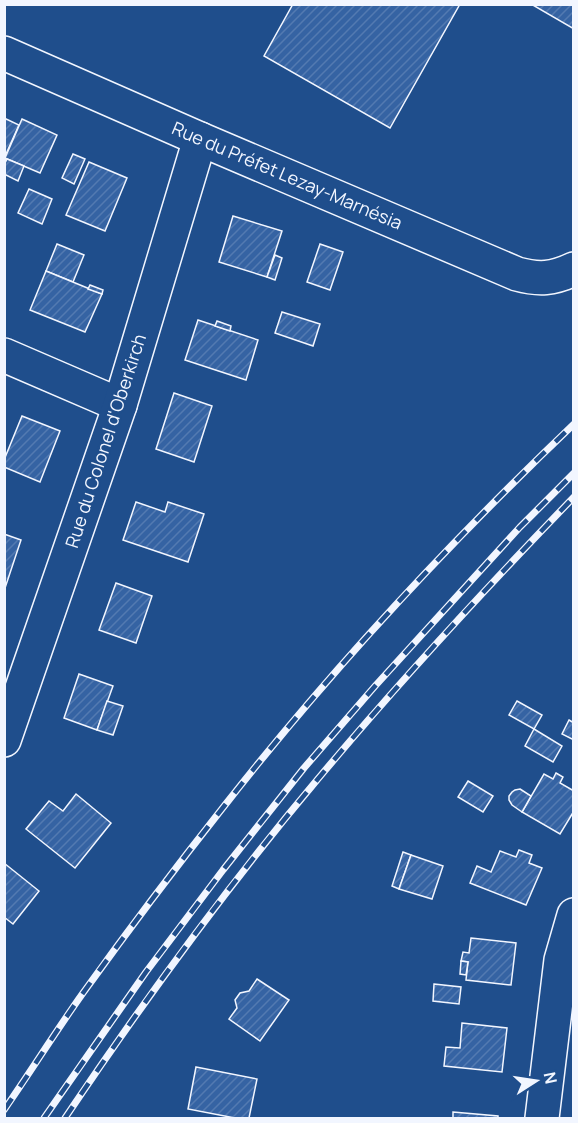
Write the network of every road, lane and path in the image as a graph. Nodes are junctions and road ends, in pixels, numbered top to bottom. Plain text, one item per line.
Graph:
1 (4, 53) edge
2 (200, 139) junction
3 (573, 269) edge
4 (4, 355) edge
5 (120, 405) junction
6 (4, 740) edge
7 (573, 915) edge
8 (542, 1119) edge

1 - 2 street, Rue du Préfet Lezay-Marnésia
2 - 3 street, Rue du Préfet Lezay-Marnésia
2 - 5 street, Rue du Colonel d'Oberkirch
4 - 5 street
5 - 6 street, Rue du Colonel d'Oberkirch
7 - 8 street

